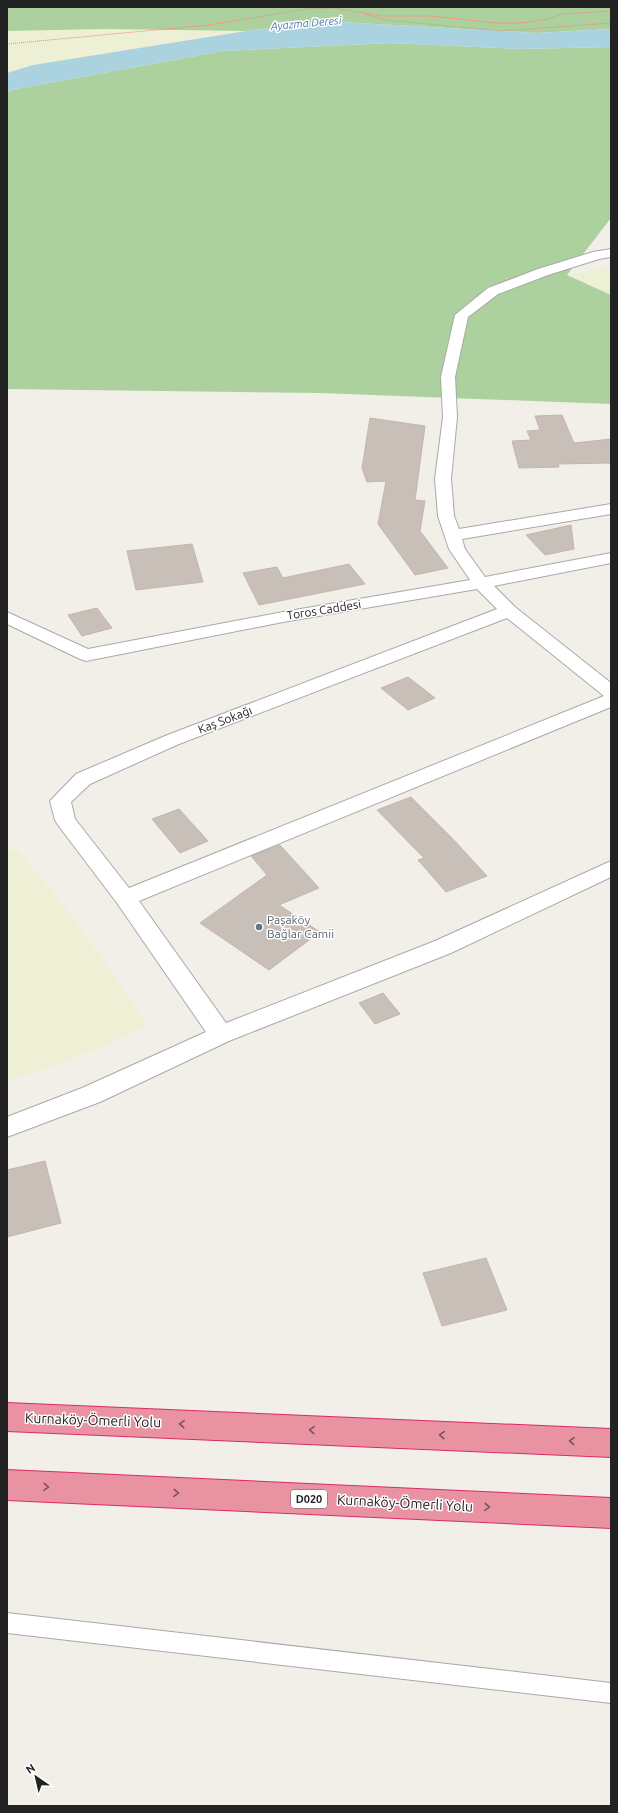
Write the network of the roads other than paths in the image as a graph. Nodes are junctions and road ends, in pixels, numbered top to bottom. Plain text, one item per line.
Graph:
1 (611, 253) edge
2 (611, 509) edge
3 (453, 535) junction
4 (611, 558) edge
5 (481, 583) junction
6 (509, 611) junction
7 (7, 617) edge
8 (611, 692) edge
9 (611, 700) edge
10 (611, 868) edge
11 (125, 898) junction
12 (221, 1034) junction
13 (7, 1127) edge
14 (7, 1417) edge
15 (611, 1443) edge
16 (7, 1485) edge
17 (611, 1513) edge
18 (7, 1623) edge
19 (611, 1693) edge

1 - 3 street
2 - 3 street
3 - 5 street
4 - 5 street, Toros Caddesi
5 - 6 street
5 - 7 street, Toros Caddesi
6 - 8 street
6 - 11 street, Kaş Sokağı
9 - 11 street
10 - 12 street
11 - 12 street
12 - 13 street
15 -> 14 highway, Kurnaköy-Ömerli Yolu
16 -> 17 highway, Kurnaköy-Ömerli Yolu / D020
18 - 19 lane

